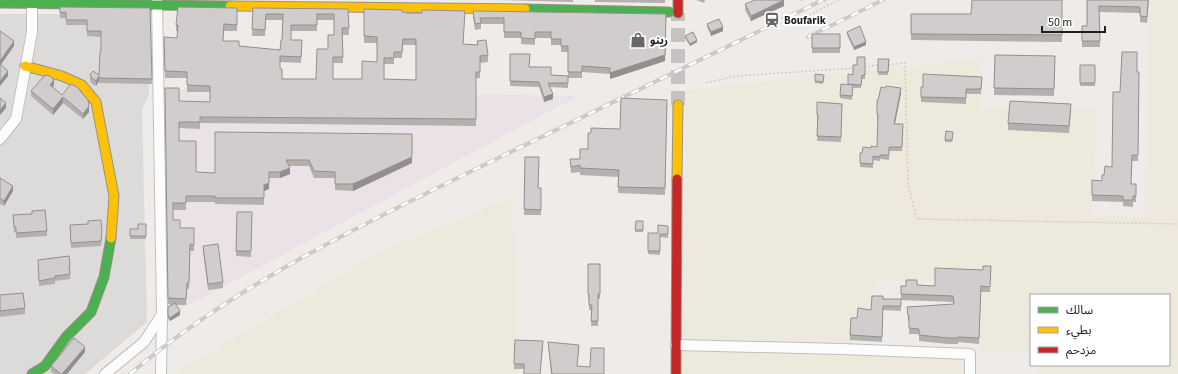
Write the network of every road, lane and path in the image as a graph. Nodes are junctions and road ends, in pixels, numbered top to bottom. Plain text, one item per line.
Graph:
1 (678, 0) edge
2 (825, 0) edge
3 (839, 0) edge
4 (0, 3) edge
5 (157, 3) edge
6 (32, 4) junction
7 (444, 4) edge
8 (828, 6) junction
9 (809, 15) dead end
10 (26, 66) junction
11 (706, 83) dead end
12 (678, 105) tunnel mouth
13 (0, 139) edge
14 (1178, 224) edge
15 (162, 314) junction
16 (676, 345) junction
17 (32, 374) edge
18 (105, 374) edge
19 (161, 374) edge
20 (676, 374) edge
21 (970, 374) edge

1 - 7 street
2 - 8 path
3 - 8 path
4 - 6 street
5 - 6 street
5 - 7 street
5 - 15 street
6 - 10 street
8 - 9 path
10 - 13 street
10 - 17 street
11 - 14 path
12 - 16 street
15 - 18 street
15 - 19 street
16 - 20 street
16 - 21 street

